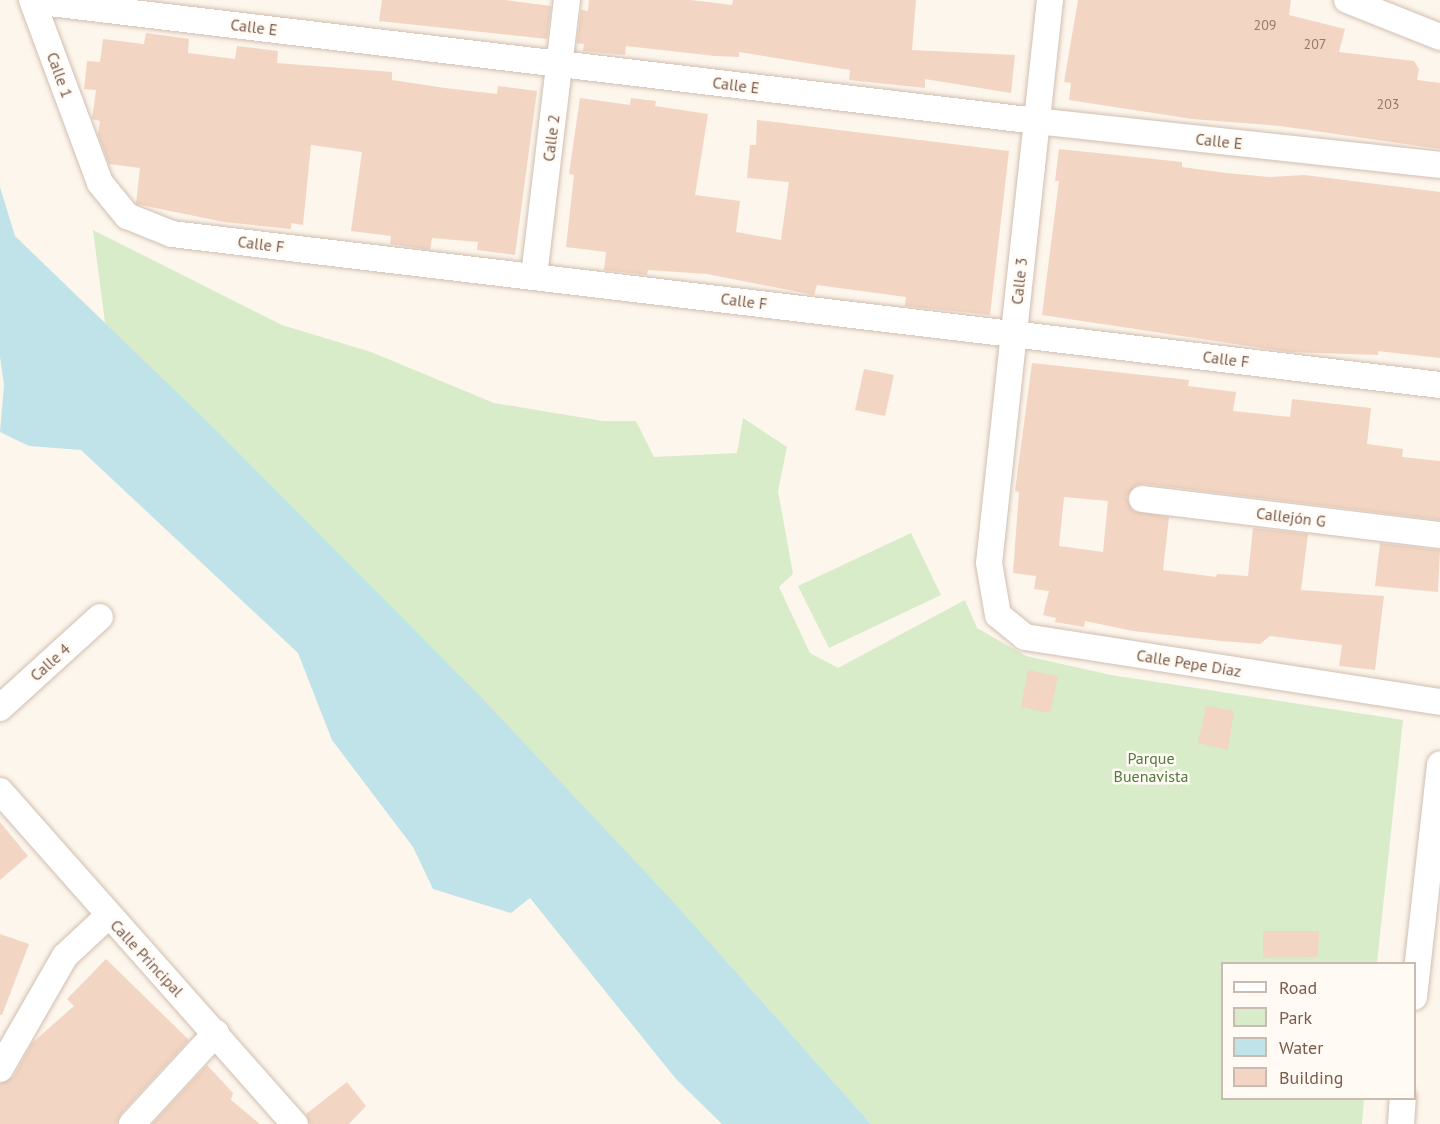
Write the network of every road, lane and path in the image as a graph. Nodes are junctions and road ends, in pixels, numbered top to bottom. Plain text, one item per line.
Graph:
1 (567, 0) edge
2 (1050, 0) edge
3 (1347, 0) edge
4 (33, 1) edge
5 (1440, 37) edge
6 (560, 64) junction
7 (1036, 121) junction
8 (88, 150) joint
9 (1440, 165) edge
10 (534, 276) junction
11 (1014, 334) junction
12 (1440, 385) edge
13 (1142, 499) dead end
14 (1440, 535) edge
15 (989, 563) joint
16 (100, 617) dead end
17 (1440, 702) edge
18 (0, 708) edge
19 (1440, 764) edge
20 (0, 791) edge
21 (108, 916) junction
22 (1416, 979) edge
23 (216, 1033) junction
24 (0, 1069) edge
25 (1403, 1100) edge
26 (132, 1124) edge
27 (295, 1124) edge
28 (1401, 1124) edge

1 - 6 street, Calle 2
2 - 7 street, Calle 3
3 - 5 street
4 - 6 street, Calle E
4 - 8 street, Calle 1
6 - 7 street, Calle E
6 - 10 street, Calle 2
7 - 9 street, Calle E
7 - 11 street, Calle 3
8 - 10 street, Calle F
10 - 11 street, Calle F
11 - 12 street, Calle F
11 - 15 street, Calle 3
13 - 14 street, Callejón G
15 - 17 street, Calle Pepe Díaz
16 - 18 street, Calle 4
19 - 22 street
20 - 21 street, Calle Principal
21 - 23 street, Calle Principal
21 - 24 street
23 - 26 street
23 - 27 street, Calle Principal
25 - 28 street

